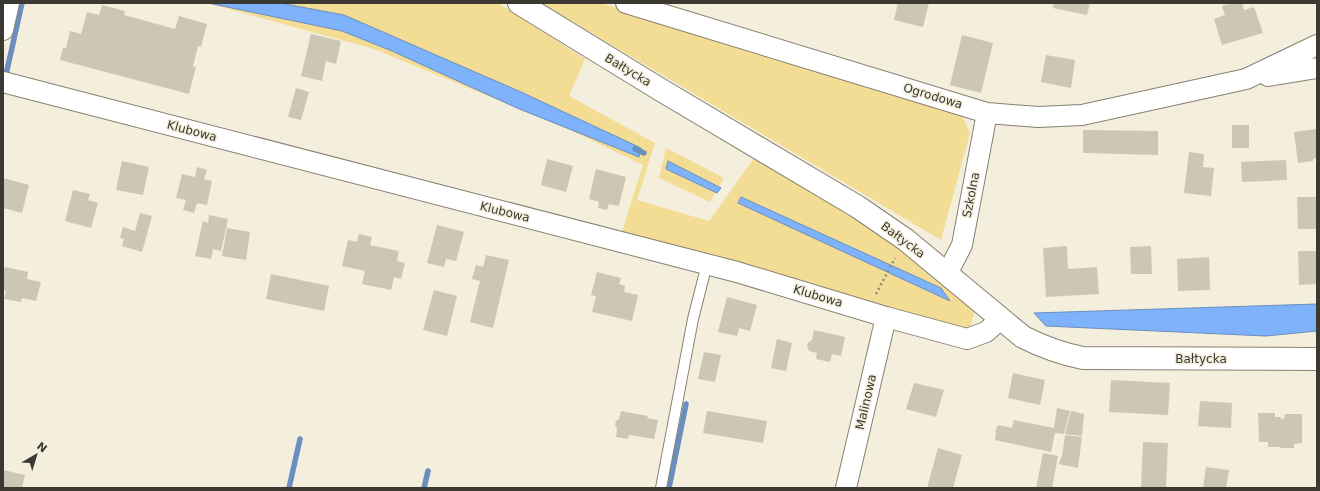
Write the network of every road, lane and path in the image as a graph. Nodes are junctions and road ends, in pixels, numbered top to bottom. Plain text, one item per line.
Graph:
1 (9, 3) edge
2 (519, 3) edge
3 (626, 3) edge
4 (3, 30) edge
5 (1317, 45) edge
6 (1317, 68) edge
7 (1246, 79) junction
8 (3, 82) edge
9 (987, 113) junction
10 (892, 263) dead end
11 (707, 264) junction
12 (947, 274) junction
13 (886, 277) dead end
14 (886, 317) junction
15 (1001, 319) junction
16 (1317, 359) edge
17 (661, 488) edge
18 (846, 488) edge

1 - 4 street
2 - 12 main road, Bałtycka
3 - 9 street, Ogrodowa
5 - 7 street, Ogrodowa
6 - 7 street, Ogrodowa
7 - 9 street, Ogrodowa
8 - 11 street, Klubowa
9 - 12 street, Szkolna
10 - 13 path
11 - 14 street, Klubowa
11 - 17 lane
12 - 15 main road, Bałtycka
14 - 15 street, Klubowa
14 - 18 street, Malinowa
15 - 16 main road, Bałtycka

